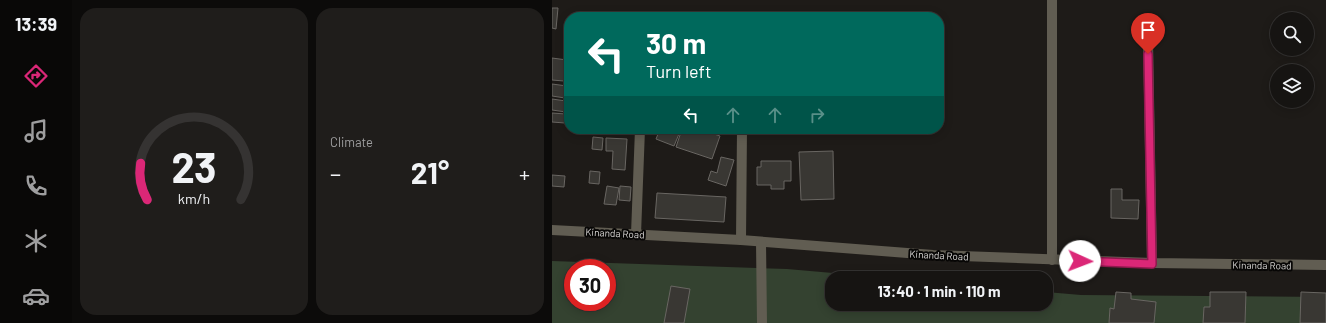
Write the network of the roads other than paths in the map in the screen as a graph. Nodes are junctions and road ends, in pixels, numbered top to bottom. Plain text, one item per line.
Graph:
1 (1052, 0) edge
2 (1148, 40) dead end
3 (640, 134) edge
4 (742, 134) edge
5 (552, 230) edge
6 (636, 234) junction
7 (741, 240) junction
8 (761, 242) junction
9 (1052, 260) junction
10 (1152, 264) junction
11 (1326, 265) edge
12 (762, 323) edge

1 - 9 street
2 - 10 street
3 - 6 street
4 - 7 street
5 - 6 street, Kinanda Road
6 - 7 street, Kinanda Road
7 - 8 street, Kinanda Road
8 - 9 street, Kinanda Road
8 - 12 street
9 - 10 street, Kinanda Road
10 - 11 street, Kinanda Road

